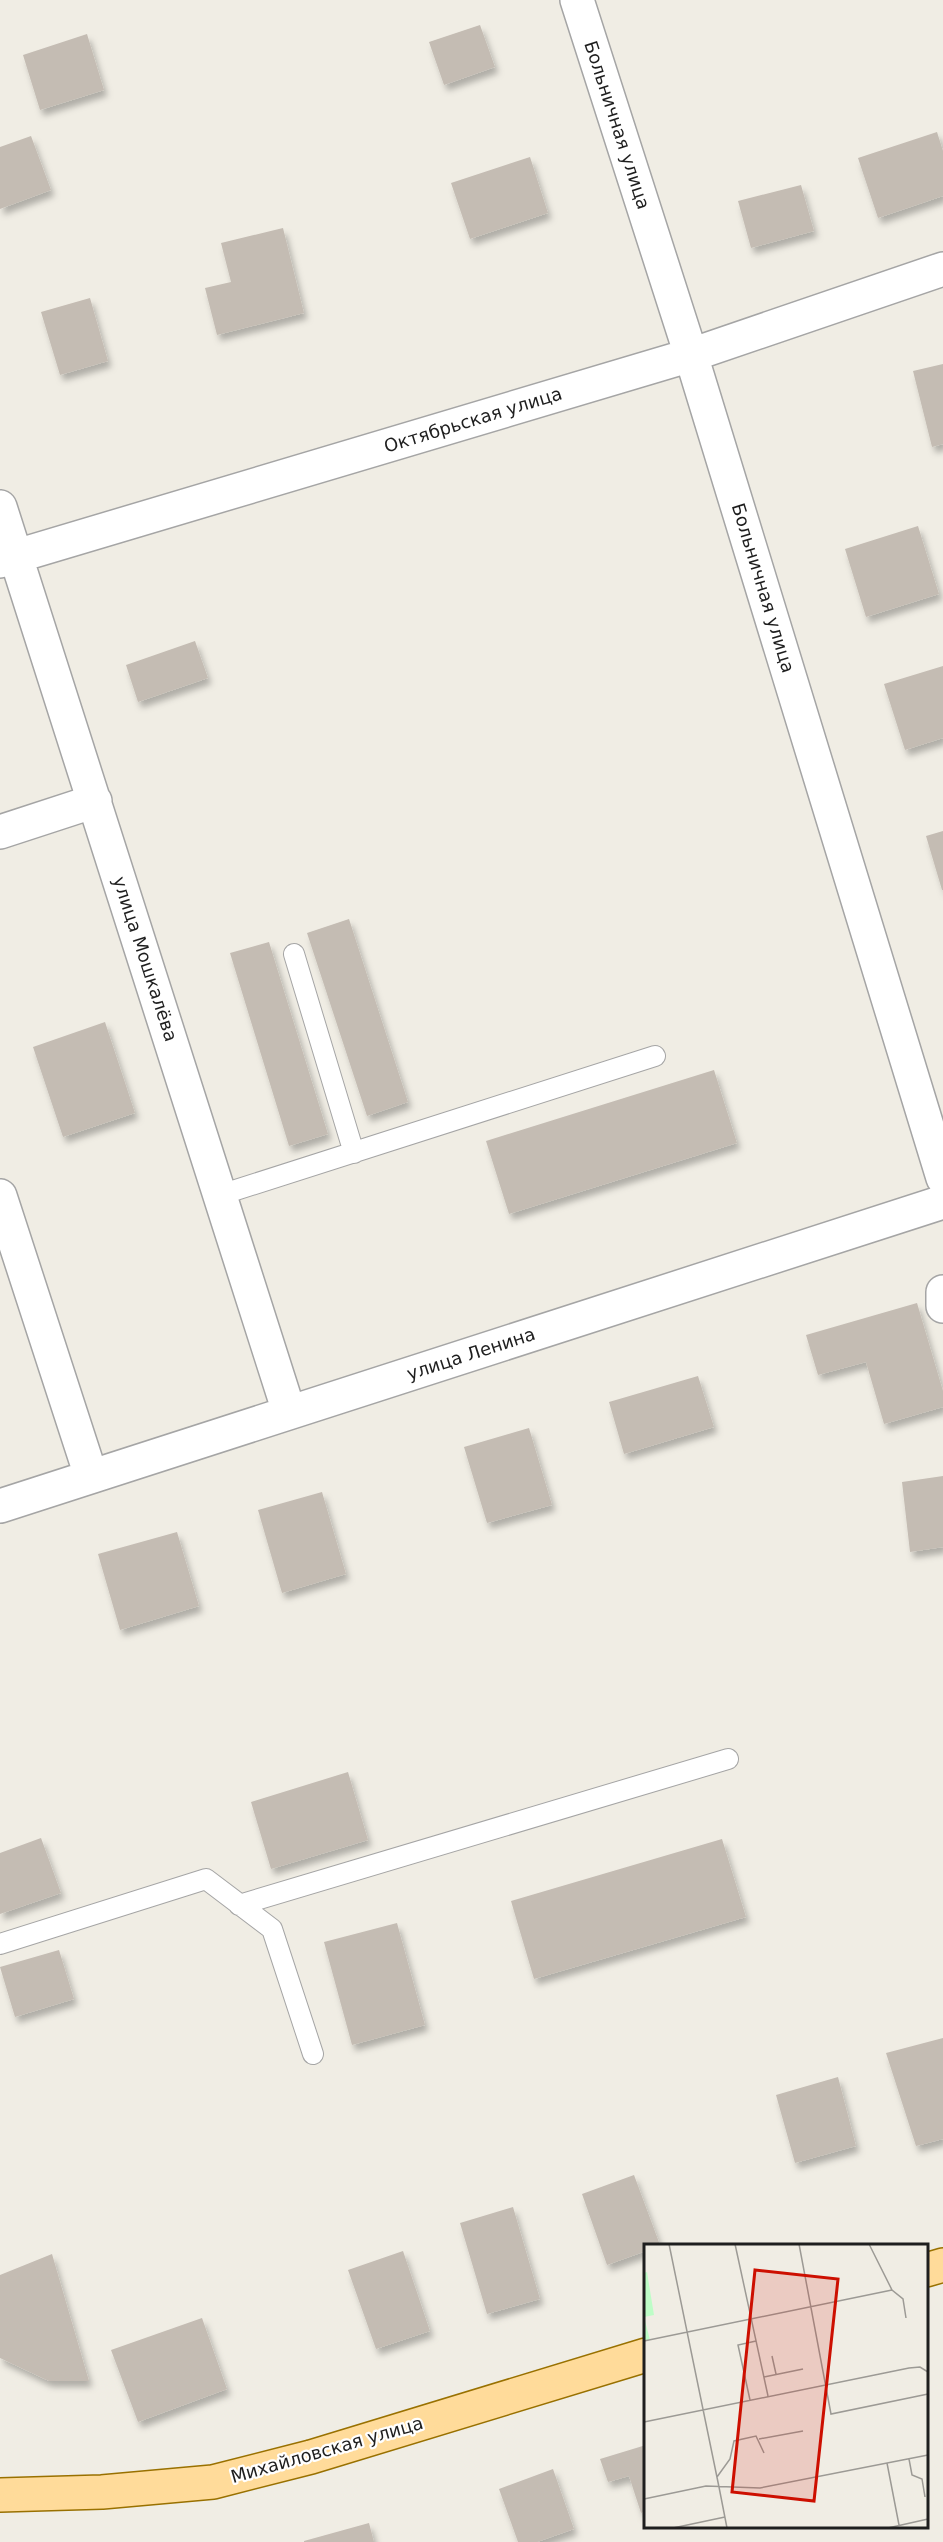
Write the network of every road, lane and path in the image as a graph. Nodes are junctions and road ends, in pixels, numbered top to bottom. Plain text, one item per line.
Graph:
1 (577, 0) edge
2 (943, 269) edge
3 (692, 355) junction
4 (0, 507) edge
5 (8, 559) edge
6 (95, 801) junction
7 (0, 832) edge
8 (294, 954) dead end
9 (655, 1056) dead end
10 (354, 1153) junction
11 (943, 1178) edge
12 (220, 1195) junction
13 (0, 1196) edge
14 (943, 1202) edge
15 (943, 1292) edge
16 (943, 1306) edge
17 (289, 1412) junction
18 (91, 1476) junction
19 (0, 1506) edge
20 (728, 1759) dead end
21 (239, 1905) junction
22 (0, 1944) edge
23 (313, 2055) dead end
24 (943, 2265) edge
25 (928, 2270) edge
26 (644, 2356) edge
27 (0, 2495) edge

1 - 3 street, Больничная улица
2 - 3 street, Октябрьская улица
3 - 5 street, Октябрьская улица
3 - 11 street, Больничная улица
4 - 5 street, улица Мошкалёва
5 - 6 street, улица Мошкалёва
6 - 7 street
6 - 12 street, улица Мошкалёва
8 - 10 lane
9 - 10 lane
10 - 12 lane
12 - 17 street, улица Мошкалёва
13 - 18 street
14 - 17 street, улица Ленина
15 - 16 street
17 - 18 street, улица Ленина
18 - 19 street, улица Ленина
20 - 21 lane
21 - 22 lane
21 - 23 lane
24 - 25 main road
26 - 27 main road, Михайловская улица

